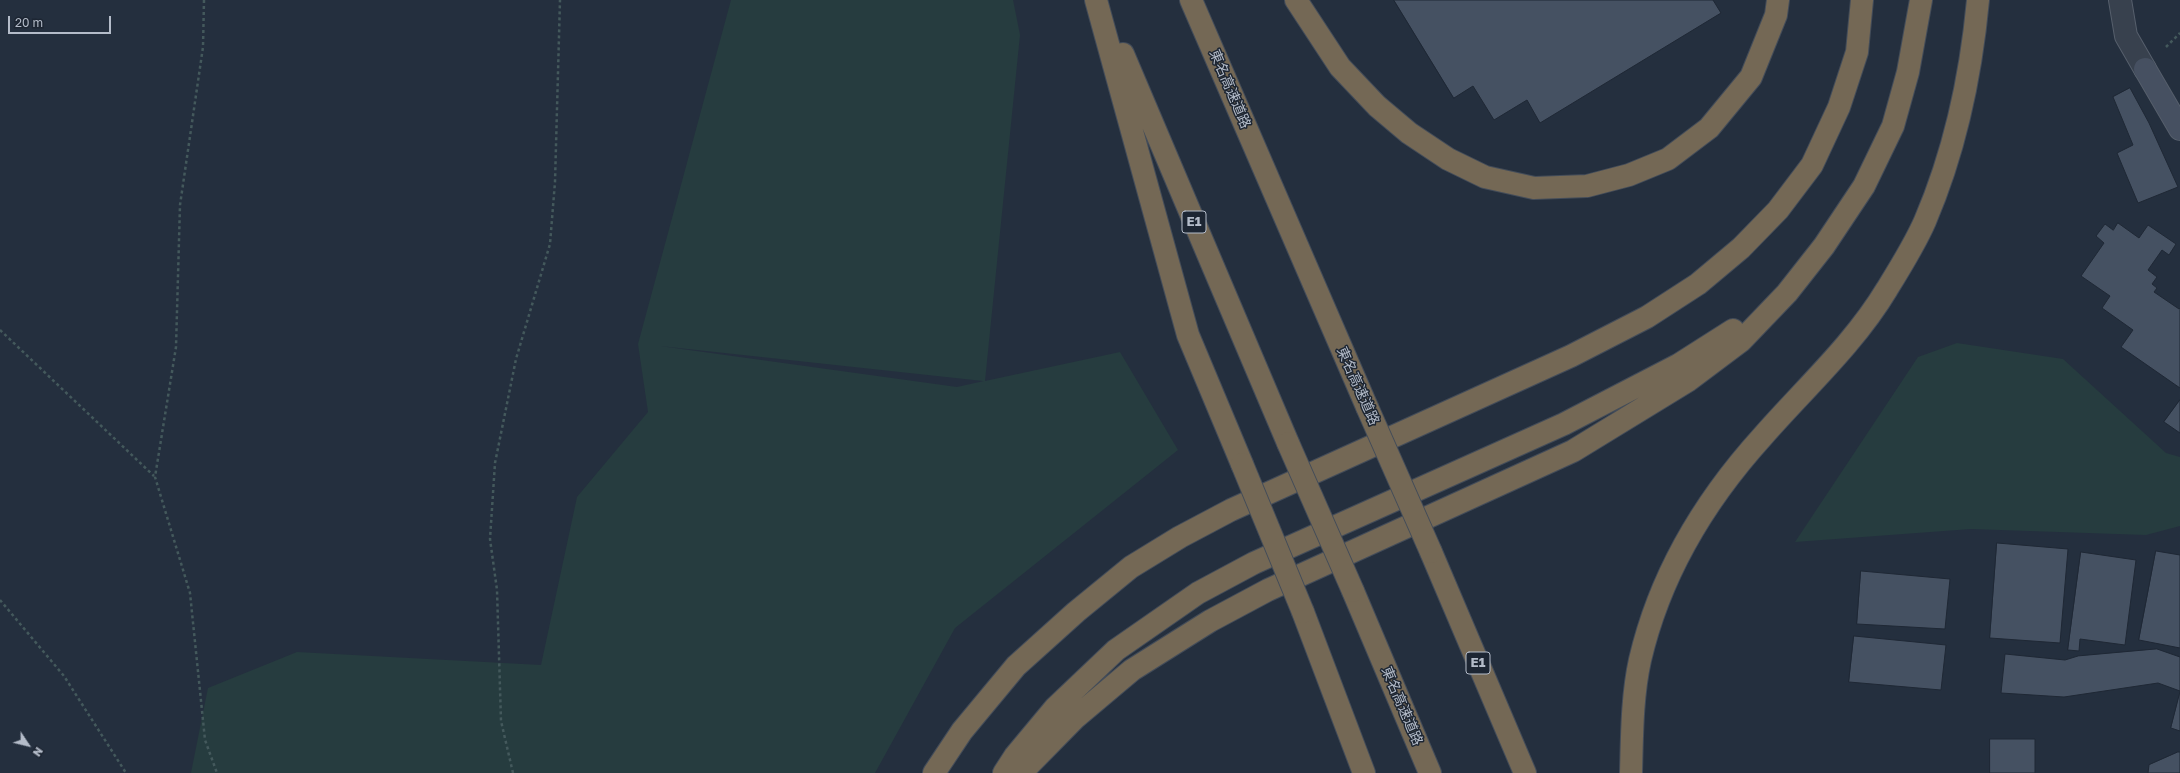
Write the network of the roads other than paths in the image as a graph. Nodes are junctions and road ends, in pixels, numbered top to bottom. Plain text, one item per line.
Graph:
1 (1096, 0) edge
2 (1100, 0) edge
3 (1191, 0) edge
4 (1296, 0) edge
5 (1778, 0) edge
6 (1862, 0) edge
7 (1921, 0) edge
8 (1978, 0) edge
9 (2120, 0) edge
10 (2180, 129) edge
11 (1824, 246) junction
12 (934, 773) edge
13 (1004, 773) edge
14 (1021, 773) edge
15 (1364, 773) edge
16 (1430, 773) edge
17 (1525, 773) edge
18 (1631, 773) edge

1 - 15 highway, bridge
2 - 16 highway, 東名高速道路 / E1, bridge
3 - 17 highway, 東名高速道路 / E1, bridge
4 - 5 highway
6 - 12 highway
7 - 11 highway
8 - 18 highway
9 - 10 street
11 - 13 highway
11 - 14 highway

